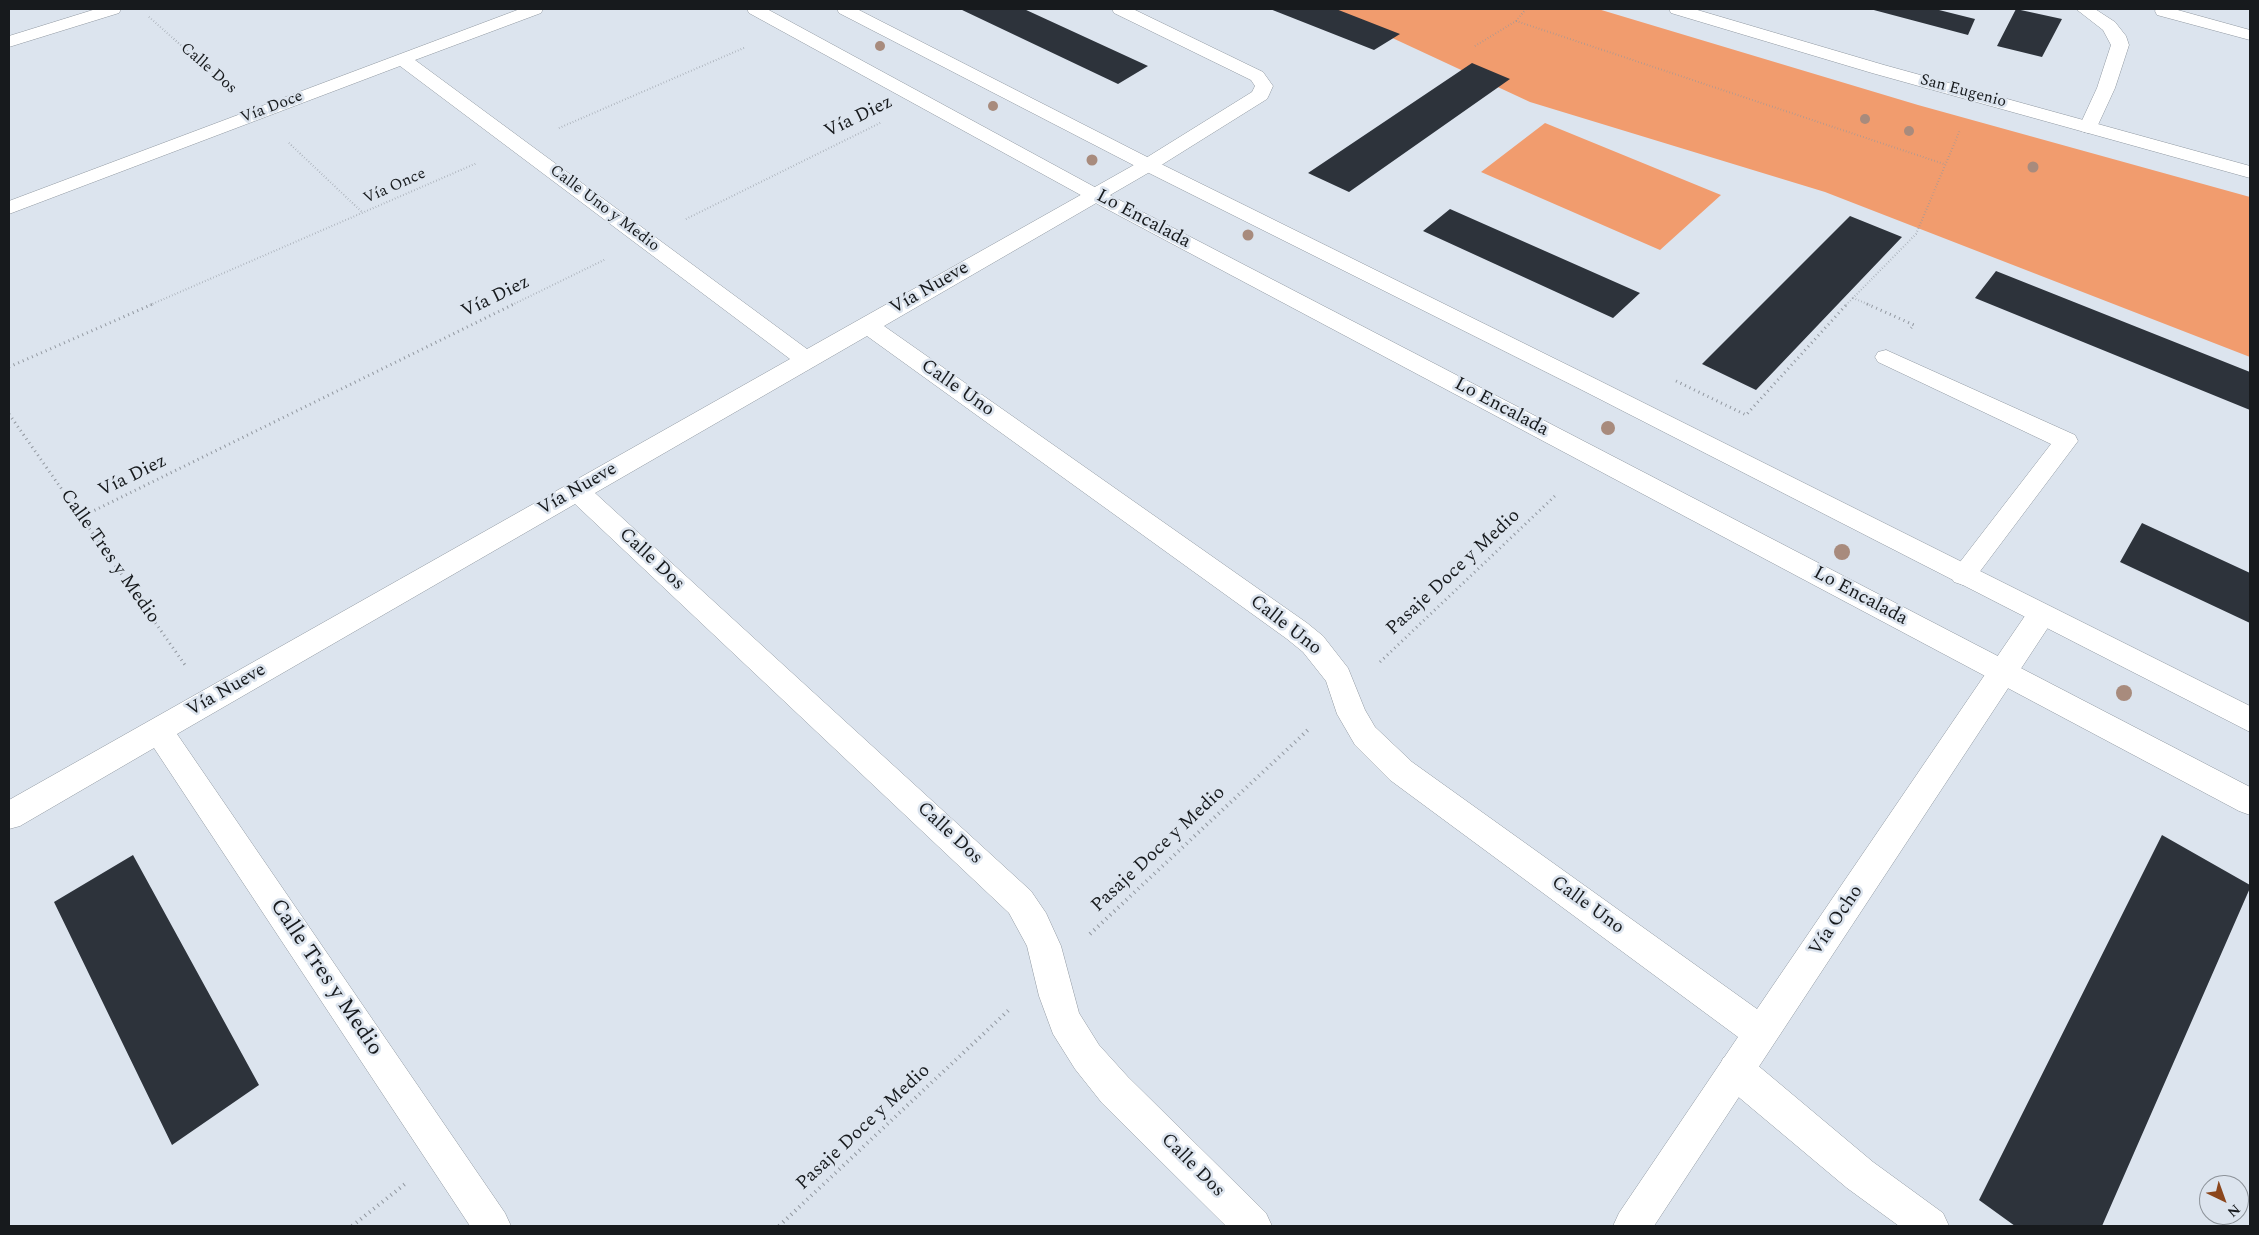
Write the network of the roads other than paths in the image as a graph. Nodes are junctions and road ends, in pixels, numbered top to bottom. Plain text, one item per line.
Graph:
1 (113, 9) edge
2 (535, 9) edge
3 (755, 9) edge
4 (845, 9) edge
5 (1120, 9) edge
6 (1677, 9) edge
7 (2084, 9) edge
8 (2187, 9) edge
9 (2157, 10) edge
10 (2250, 34) edge
11 (9, 42) edge
12 (402, 59) junction
13 (2088, 127) junction
14 (1148, 165) junction
15 (2250, 172) edge
16 (1095, 195) junction
17 (9, 208) edge
18 (867, 325) junction
19 (1886, 357) road end
20 (806, 360) junction
21 (577, 491) junction
22 (1963, 575) junction
23 (2041, 615) junction
24 (2003, 672) junction
25 (2250, 720) edge
26 (158, 730) junction
27 (2250, 802) edge
28 (9, 816) edge
29 (1761, 1033) junction
30 (1736, 1072) junction
31 (492, 1226) edge
32 (1253, 1226) edge
33 (1632, 1226) edge
34 (1930, 1226) edge

1 - 11 street
2 - 12 street, Vía Doce
3 - 16 street, Lo Encalada
4 - 14 street
5 - 14 street, Vía Nueve
6 - 13 street, San Eugenio
7 - 13 street
8 - 9 street
9 - 10 street
12 - 17 street, Vía Doce
12 - 20 street, Calle Uno y Medio
13 - 15 street, San Eugenio
14 - 16 street, Vía Nueve
14 - 22 street
16 - 18 street, Vía Nueve
16 - 24 street, Lo Encalada
18 - 20 street, Vía Nueve
18 - 29 street, Calle Uno
19 - 22 street
20 - 21 street, Vía Nueve
21 - 26 street, Vía Nueve
21 - 32 street, Calle Dos
22 - 23 street
23 - 24 street, Vía Ocho
23 - 25 street
24 - 27 street, Lo Encalada
24 - 29 street, Vía Ocho
26 - 28 street, Vía Nueve
26 - 31 street, Calle Tres y Medio
29 - 30 street, Vía Ocho
30 - 33 street, Vía Ocho
30 - 34 street

